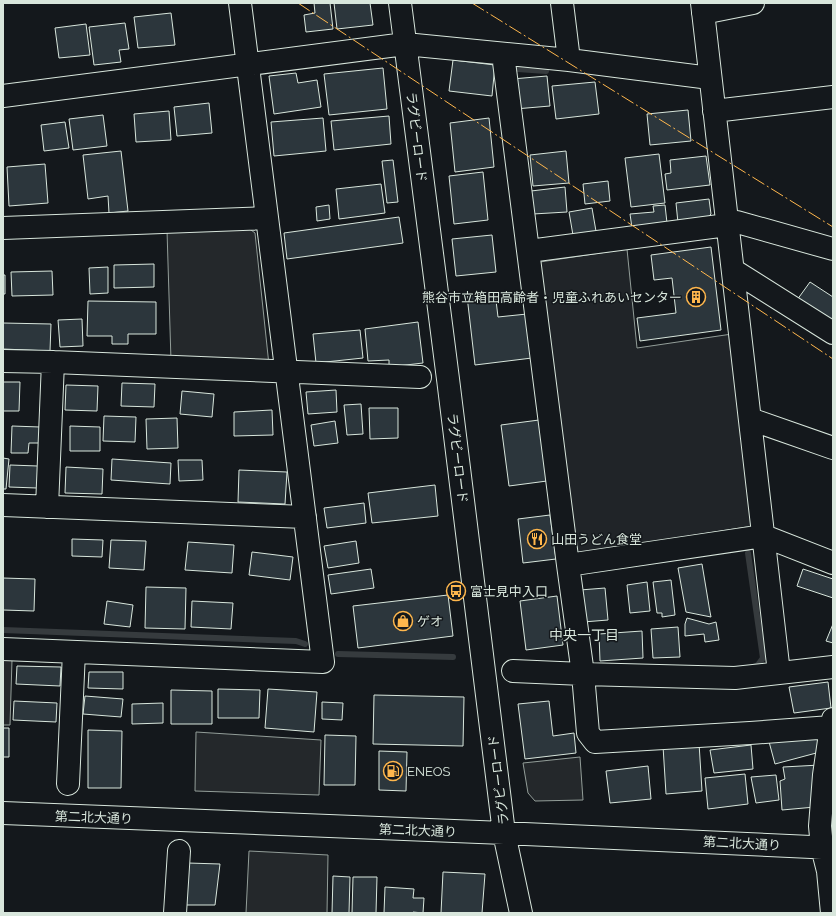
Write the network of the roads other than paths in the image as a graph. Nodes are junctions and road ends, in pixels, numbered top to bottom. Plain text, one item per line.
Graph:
1 (240, 3) edge
2 (400, 3) edge
3 (562, 3) edge
4 (752, 3) edge
5 (702, 8) edge
6 (405, 44) junction
7 (503, 54) junction
8 (569, 60) junction
9 (248, 65) junction
10 (710, 78) junction
11 (3, 96) edge
12 (833, 97) edge
13 (714, 112) junction
14 (267, 218) junction
15 (727, 225) junction
16 (3, 228) edge
17 (833, 249) edge
18 (528, 251) junction
19 (733, 270) junction
20 (833, 334) edge
21 (3, 360) edge
22 (53, 362) junction
23 (286, 372) junction
24 (420, 378) dead end
25 (750, 419) junction
26 (833, 448) edge
27 (3, 504) edge
28 (47, 507) junction
29 (305, 517) junction
30 (764, 536) junction
31 (833, 563) edge
32 (568, 565) junction
33 (3, 649) edge
34 (74, 652) junction
35 (833, 667) edge
36 (513, 671) dead end
37 (780, 673) junction
38 (583, 674) junction
39 (832, 723) edge
40 (68, 784) dead end
41 (3, 813) edge
42 (504, 833) junction
43 (827, 847) edge
44 (178, 852) dead end
45 (175, 913) edge
46 (521, 913) edge
47 (832, 913) edge

1 - 9 street
2 - 6 street, ラグビーロード
3 - 8 street
4 - 5 street
5 - 10 street
6 - 7 street
6 - 9 street
6 - 42 street, ラグビーロード
7 - 8 street
7 - 18 street
8 - 10 street
9 - 11 street
9 - 14 street
10 - 13 street
12 - 13 street
13 - 15 street
14 - 16 street
14 - 23 street
15 - 17 street
15 - 18 street
15 - 19 street
18 - 32 street
19 - 20 street
19 - 25 street
21 - 22 street
22 - 23 street
22 - 28 street
23 - 24 street
23 - 29 street
25 - 26 street
25 - 30 street
27 - 28 street
28 - 29 street
29 - 34 street
30 - 31 street
30 - 32 street
30 - 37 street
32 - 38 street
33 - 34 street
34 - 40 street
35 - 37 street
36 - 38 street
37 - 38 street
38 - 39 street
39 - 43 street
41 - 42 street, 第二北大通り
42 - 43 street, 第二北大通り
42 - 46 street, ラグビーロード
43 - 47 street
44 - 45 street

